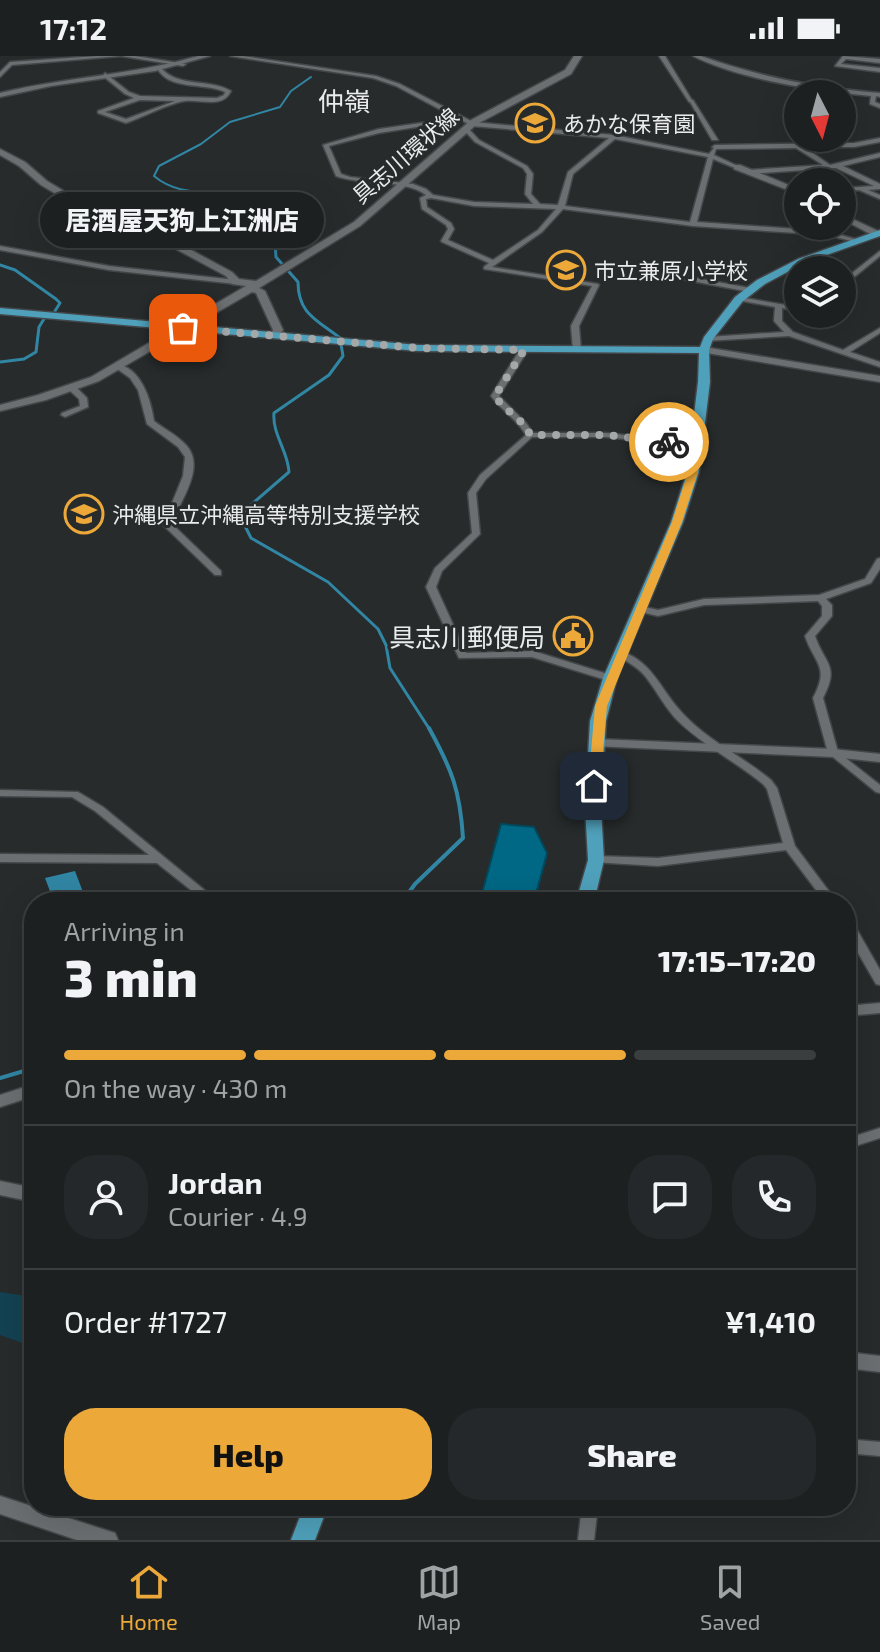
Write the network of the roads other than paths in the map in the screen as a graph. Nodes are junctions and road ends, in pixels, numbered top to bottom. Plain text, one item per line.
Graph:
1 (5, 56) edge
2 (118, 56) edge
3 (124, 56) edge
4 (206, 56) edge
5 (233, 56) edge
6 (578, 56) edge
7 (662, 56) edge
8 (696, 56) edge
9 (880, 61) edge
10 (10, 64) junction
11 (183, 64) junction
12 (159, 69) junction
13 (880, 70) edge
14 (0, 75) edge
15 (105, 75) junction
16 (0, 95) edge
17 (877, 95) edge
18 (139, 98) junction
19 (183, 99) junction
20 (691, 101) joint
21 (880, 106) edge
22 (460, 119) junction
23 (469, 126) junction
24 (614, 137) junction
25 (715, 138) joint
26 (880, 140) edge
27 (784, 145) edge
28 (856, 145) edge
29 (715, 147) junction
30 (0, 152) edge
31 (807, 152) edge
32 (880, 155) edge
33 (711, 156) junction
34 (828, 166) junction
35 (837, 166) junction
36 (737, 167) joint
37 (748, 172) junction
38 (401, 185) junction
39 (784, 186) edge
40 (880, 186) edge
41 (856, 189) edge
42 (861, 189) junction
43 (431, 196) junction
44 (880, 197) edge
45 (538, 206) junction
46 (561, 207) junction
47 (856, 223) edge
48 (693, 224) junction
49 (878, 234) edge
50 (859, 241) junction
51 (0, 248) edge
52 (880, 253) edge
53 (494, 263) junction
54 (856, 273) edge
55 (662, 274) dead end
56 (236, 282) junction
57 (253, 286) junction
58 (750, 290) junction
59 (739, 299) junction
60 (779, 306) junction
61 (784, 307) edge
62 (0, 311) edge
63 (183, 328) junction
64 (880, 330) edge
65 (790, 334) junction
66 (274, 336) junction
67 (706, 344) junction
68 (524, 350) junction
69 (577, 350) junction
70 (843, 353) junction
71 (880, 365) edge
72 (119, 366) junction
73 (880, 379) edge
74 (72, 388) junction
75 (0, 408) edge
76 (65, 415) dead end
77 (530, 435) junction
78 (698, 445) junction
79 (880, 561) edge
80 (218, 573) dead end
81 (820, 598) junction
82 (640, 609) junction
83 (621, 654) junction
84 (610, 678) junction
85 (597, 743) junction
86 (716, 747) junction
87 (833, 753) junction
88 (880, 758) edge
89 (880, 790) edge
90 (0, 793) edge
91 (789, 846) junction
92 (0, 858) edge
93 (160, 859) junction
94 (596, 860) junction
95 (201, 892) edge
96 (588, 892) edge
97 (824, 892) edge
98 (856, 939) edge
99 (880, 981) edge
100 (880, 1008) edge
101 (856, 1010) edge
102 (24, 1093) edge
103 (0, 1101) edge
104 (880, 1133) edge
105 (856, 1141) edge
106 (0, 1188) edge
107 (24, 1193) edge
108 (856, 1361) edge
109 (880, 1364) edge
110 (856, 1447) edge
111 (880, 1449) edge
112 (0, 1505) edge
113 (24, 1513) edge
114 (34, 1516) edge
115 (312, 1516) edge
116 (589, 1516) edge
117 (107, 1540) edge
118 (303, 1540) edge
119 (586, 1540) edge

1 - 10 street
2 - 10 street
3 - 11 street
4 - 11 main road
5 - 22 street
6 - 23 main road, 具志川環状線
7 - 20 street
8 - 17 street
9 - 13 street
10 - 14 street
11 - 12 main road
12 - 15 main road
12 - 19 street
15 - 16 main road
15 - 18 street
17 - 21 street
18 - 19 street
18 - 19 street
20 - 25 street
22 - 23 street
22 - 38 street
23 - 24 street
23 - 38 main road, 具志川環状線
23 - 45 street
24 - 33 street
24 - 46 street
25 - 29 street
26 - 28 street
27 - 29 street
29 - 33 street
30 - 56 main road
31 - 34 street
32 - 35 street
33 - 36 street
33 - 48 street
34 - 35 street
34 - 37 street
35 - 40 street
36 - 37 street
37 - 39 street
38 - 43 street
38 - 57 main road, 具志川環状線
40 - 42 street
41 - 42 street
42 - 44 street
43 - 45 street
43 - 53 street
45 - 46 street
46 - 48 street
46 - 53 street
47 - 49 street
48 - 50 street
49 - 50 main road
50 - 58 main road
51 - 56 street
52 - 54 street
53 - 69 street
55 - 58 street
56 - 57 main road
57 - 63 main road, 具志川環状線
57 - 66 main road
58 - 59 main road
59 - 60 street
59 - 67 main road
60 - 61 street
60 - 65 street
62 - 63 main road
63 - 66 main road
63 - 72 main road, 具志川環状線
64 - 70 street
65 - 67 street
65 - 70 street
66 - 68 main road
67 - 69 main road
67 - 73 street
67 - 78 main road
68 - 69 main road
68 - 77 street
70 - 71 street
72 - 74 main road, 具志川環状線
72 - 80 street
74 - 75 main road, 具志川環状線
74 - 76 street
77 - 78 street
77 - 84 street
78 - 82 main road
79 - 81 street
81 - 82 street
81 - 87 street
82 - 83 main road
83 - 84 main road
83 - 86 street
84 - 85 main road
85 - 86 street
85 - 94 main road
86 - 87 street
86 - 91 street
87 - 88 street
87 - 89 street
90 - 93 street
91 - 94 street
91 - 97 street
92 - 93 street
93 - 95 street
94 - 96 main road
98 - 99 street
100 - 101 street
102 - 103 street
104 - 105 street
106 - 107 street
108 - 109 street
110 - 111 street
112 - 113 street
114 - 117 street
115 - 118 main road
116 - 119 street

